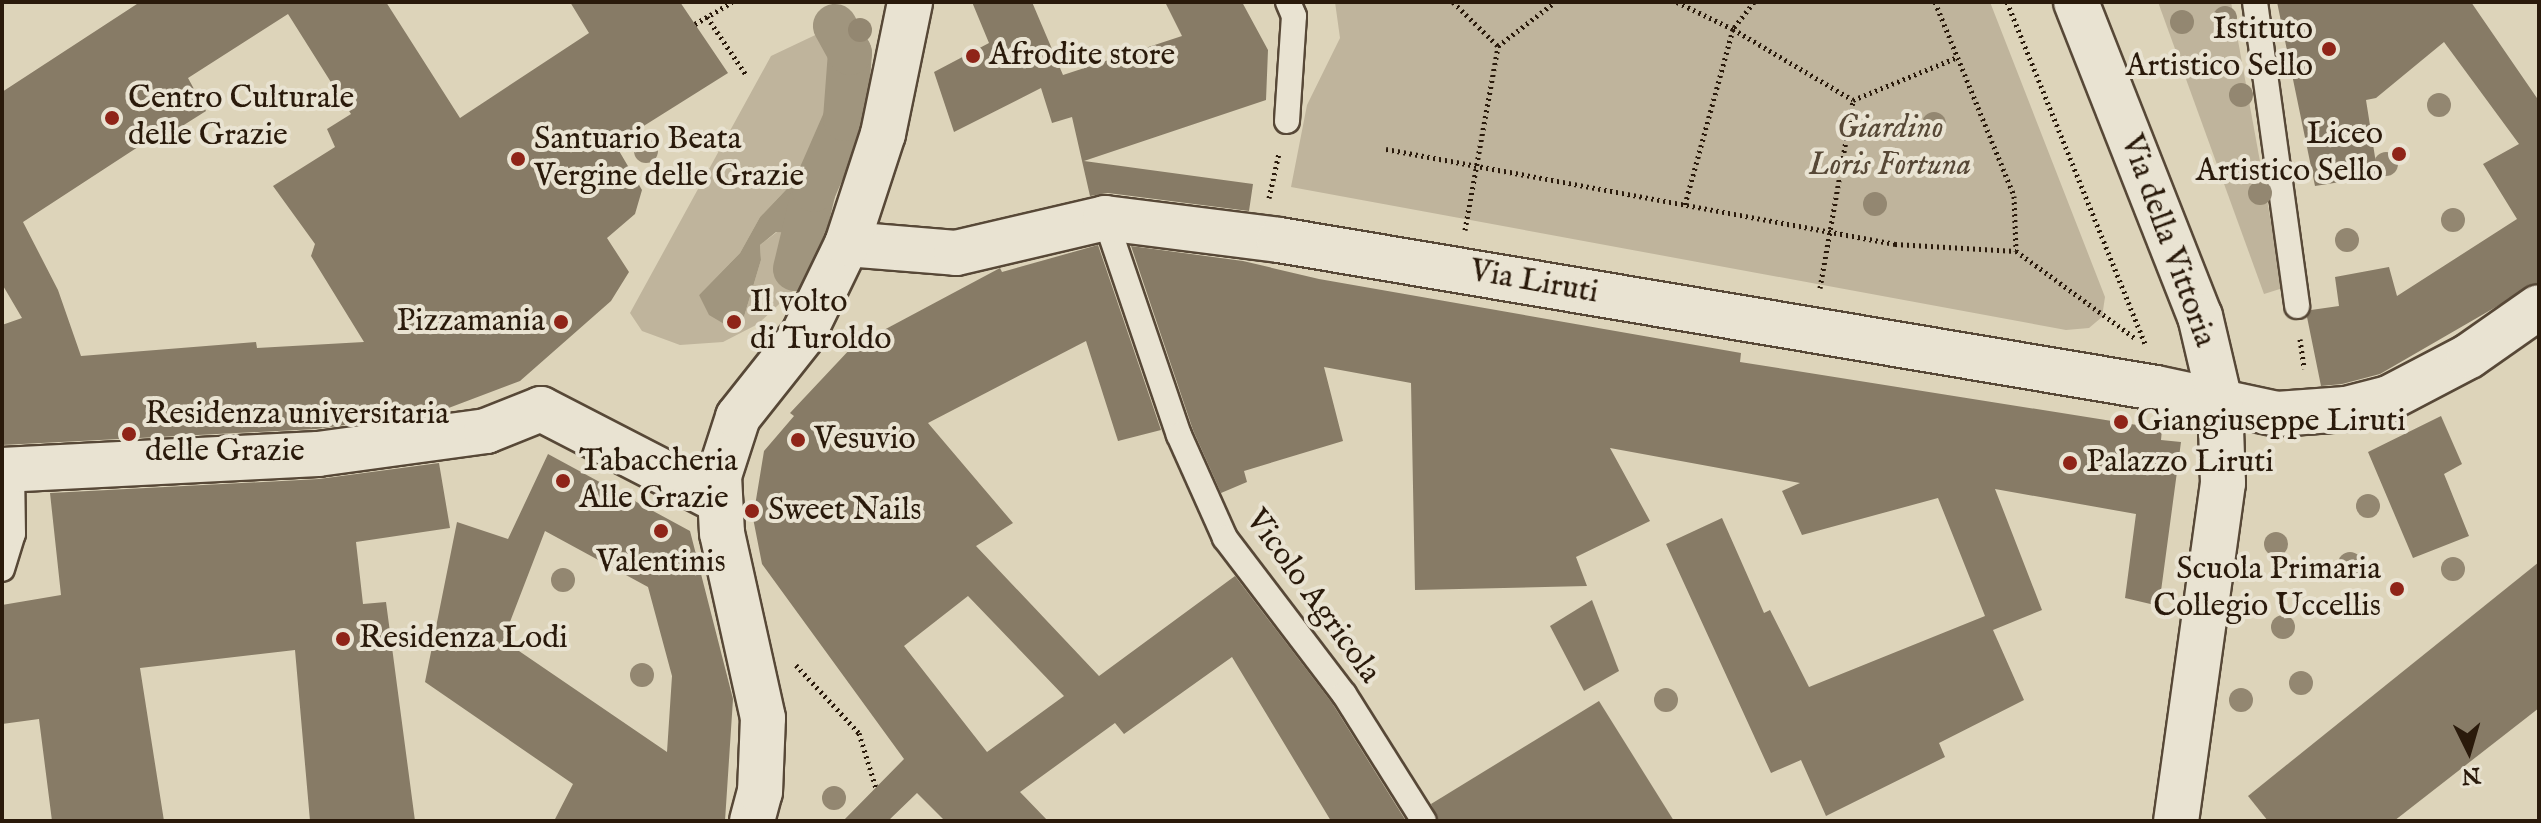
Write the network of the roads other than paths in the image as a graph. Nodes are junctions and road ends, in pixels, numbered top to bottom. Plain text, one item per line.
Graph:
1 (910, 2) edge
2 (1288, 2) edge
3 (2255, 2) edge
4 (2079, 7) edge
5 (1287, 121) road end
6 (1105, 218) junction
7 (847, 244) junction
8 (2297, 306) dead end
9 (2539, 307) edge
10 (2220, 401) junction
11 (7, 470) edge
12 (717, 500) junction
13 (2, 569) edge
14 (752, 821) edge
15 (1424, 821) edge
16 (2176, 821) edge

1 - 7 street
2 - 5 lane
3 - 8 lane
4 - 10 street, Via della Vittoria
6 - 7 street, Via Liruti
6 - 10 street, Via Liruti
6 - 15 lane, Vicolo Agricola
7 - 12 street
9 - 10 street, Via Liruti
10 - 16 street, Via della Vittoria
11 - 12 street
11 - 13 lane
12 - 14 street

